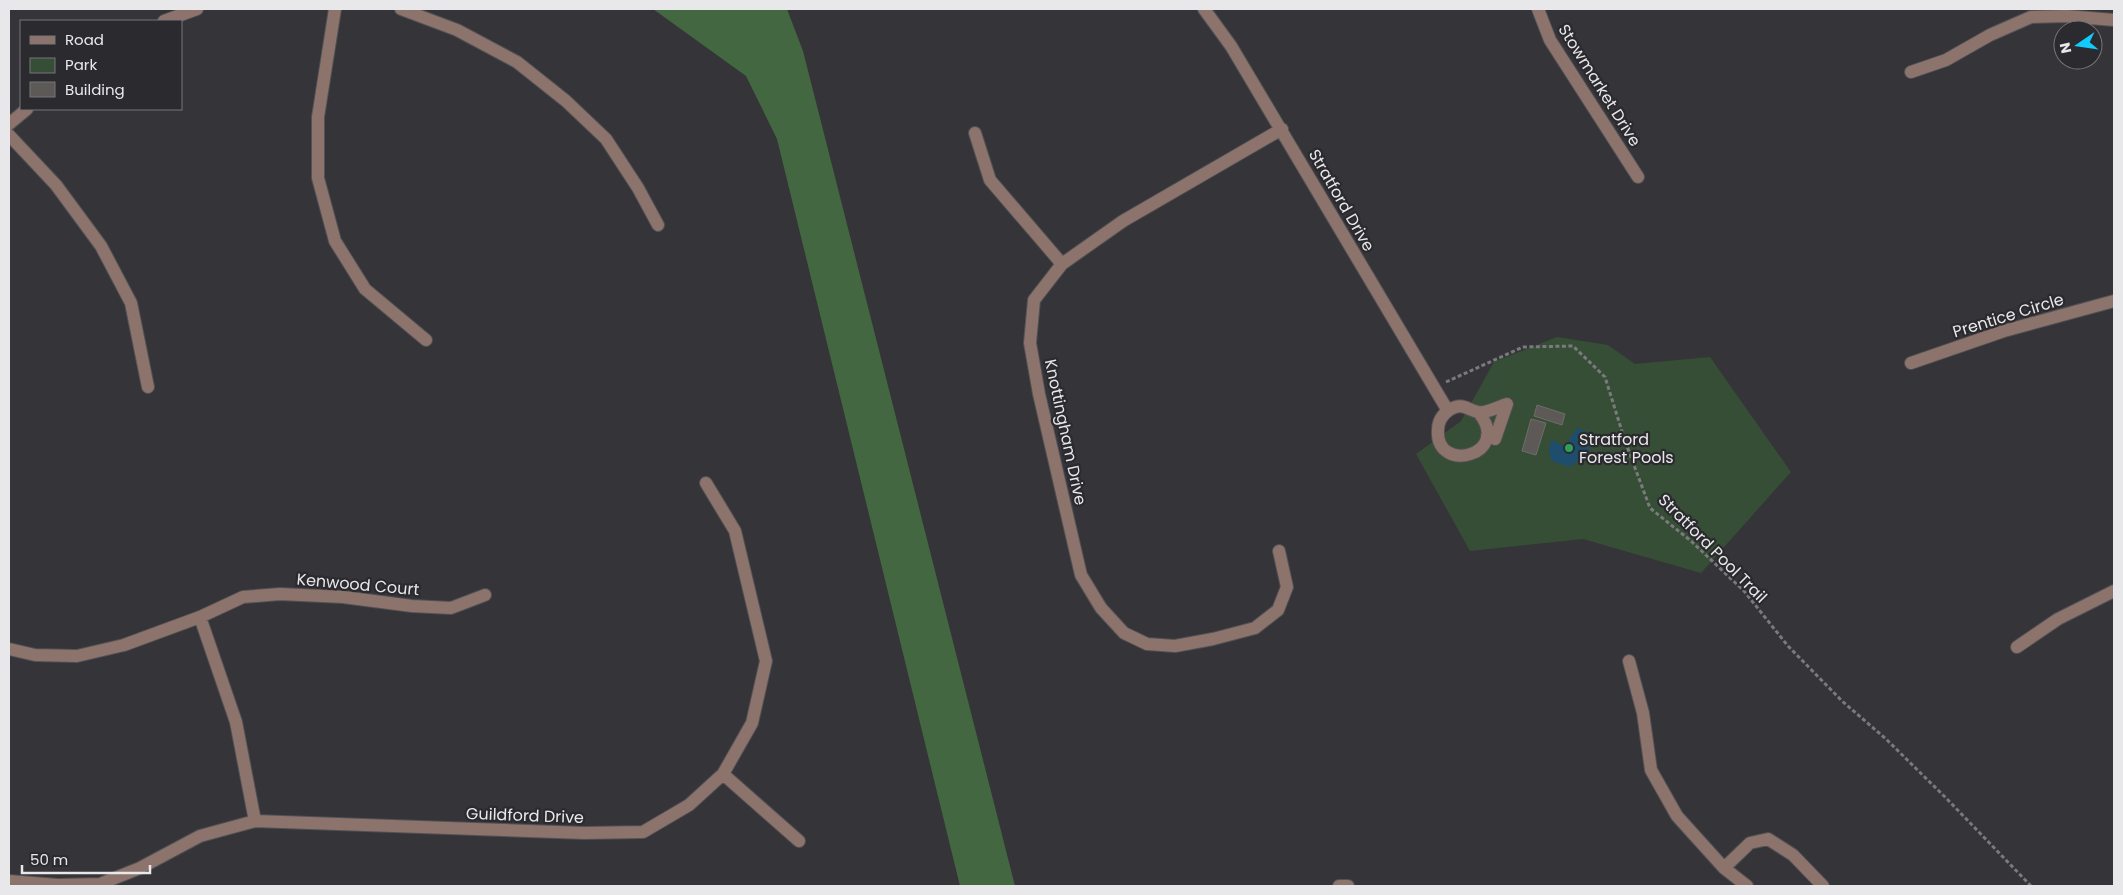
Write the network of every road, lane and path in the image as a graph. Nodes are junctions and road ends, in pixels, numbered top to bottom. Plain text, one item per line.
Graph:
1 (197, 9) edge
2 (335, 9) edge
3 (401, 9) edge
4 (1204, 9) edge
5 (1538, 9) edge
6 (167, 20) edge
7 (2114, 20) edge
8 (1911, 72) dead end
9 (26, 110) edge
10 (9, 124) edge
11 (1282, 129) junction
12 (975, 133) dead end
13 (9, 135) edge
14 (1638, 177) dead end
15 (658, 225) dead end
16 (1062, 264) junction
17 (2114, 301) edge
18 (426, 340) dead end
19 (1911, 362) dead end
20 (148, 387) dead end
21 (1434, 388) junction
22 (1448, 411) junction
23 (1479, 413) junction
24 (1487, 436) junction
25 (706, 483) dead end
26 (1279, 551) dead end
27 (2114, 591) edge
28 (485, 595) dead end
29 (200, 617) junction
30 (2017, 647) dead end
31 (9, 649) edge
32 (1629, 661) dead end
33 (723, 774) junction
34 (255, 821) junction
35 (799, 841) dead end
36 (1724, 868) junction
37 (9, 880) edge
38 (1339, 886) edge
39 (1348, 886) edge
40 (1747, 886) edge
41 (1823, 886) edge
42 (2032, 886) edge

1 - 6 street
2 - 18 street
3 - 15 street
4 - 11 street, Stratford Drive
5 - 14 street, Stowmarket Drive
7 - 8 street
9 - 10 street
11 - 16 street, Knottingham Drive
11 - 21 street, Stratford Drive
12 - 16 street
13 - 20 street
16 - 26 street, Knottingham Drive
17 - 19 street, Prentice Circle
21 - 22 street, Stratford Drive
21 - 42 path, Stratford Pool Trail
22 - 23 street
22 - 24 street
23 - 24 street
23 - 24 street
25 - 33 street, Guildford Drive
27 - 30 street
28 - 29 street, Kenwood Court
29 - 31 street, Kenwood Court
29 - 34 street
32 - 36 street
33 - 34 street, Guildford Drive
33 - 35 street
34 - 37 street, Guildford Drive
36 - 40 street
36 - 41 street
38 - 39 street

